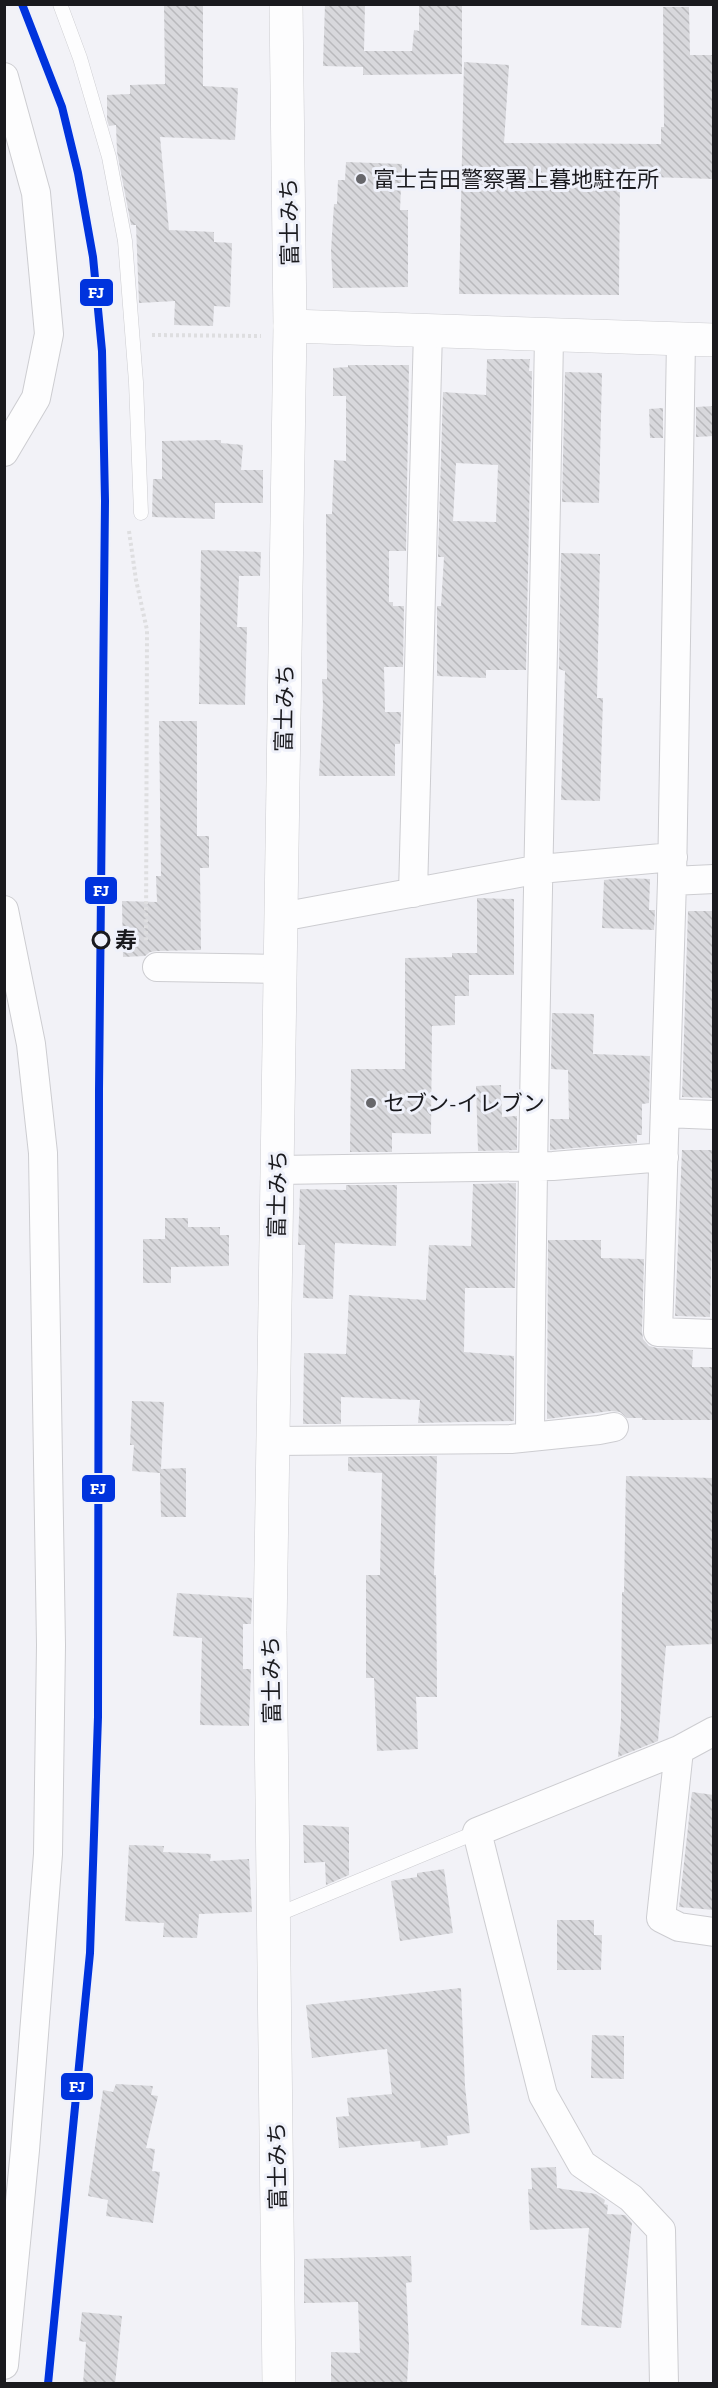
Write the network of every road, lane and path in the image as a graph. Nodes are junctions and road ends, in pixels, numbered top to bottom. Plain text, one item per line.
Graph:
1 (60, 4) edge
2 (286, 4) edge
3 (4, 77) edge
4 (290, 331) junction
5 (428, 331) junction
6 (133, 335) junction
7 (549, 336) junction
8 (681, 340) junction
9 (714, 340) edge
10 (4, 452) edge
11 (141, 513) joint
12 (540, 869) junction
13 (673, 869) junction
14 (714, 879) edge
15 (413, 892) junction
16 (4, 910) edge
17 (281, 917) junction
18 (157, 967) joint
19 (280, 969) junction
20 (665, 1113) junction
21 (714, 1115) edge
22 (664, 1157) junction
23 (532, 1166) junction
24 (277, 1170) junction
25 (714, 1334) edge
26 (614, 1426) dead end
27 (530, 1437) junction
28 (273, 1441) junction
29 (714, 1731) edge
30 (679, 1750) junction
31 (477, 1832) junction
32 (274, 1916) junction
33 (714, 1932) edge
34 (4, 2365) edge
35 (279, 2384) edge
36 (663, 2384) edge

1 - 6 lane
2 - 4 main road, 富士みち
3 - 10 street
4 - 5 main road
4 - 6 path
4 - 17 main road, 富士みち
5 - 7 main road
5 - 15 street
6 - 11 lane
7 - 8 main road
7 - 12 street
8 - 9 main road
8 - 13 street
11 - 18 path
12 - 13 street
12 - 15 street
12 - 23 street
13 - 14 street
13 - 20 street
15 - 17 street
16 - 34 street
17 - 19 main road, 富士みち
18 - 19 street
19 - 24 main road, 富士みち
20 - 21 street
20 - 22 street
22 - 23 street
22 - 25 street
23 - 24 street
23 - 27 street
24 - 28 main road, 富士みち
26 - 27 street
27 - 28 street
28 - 32 main road, 富士みち
29 - 30 street
30 - 31 street
30 - 33 street
31 - 32 lane
31 - 36 street
32 - 35 main road, 富士みち

